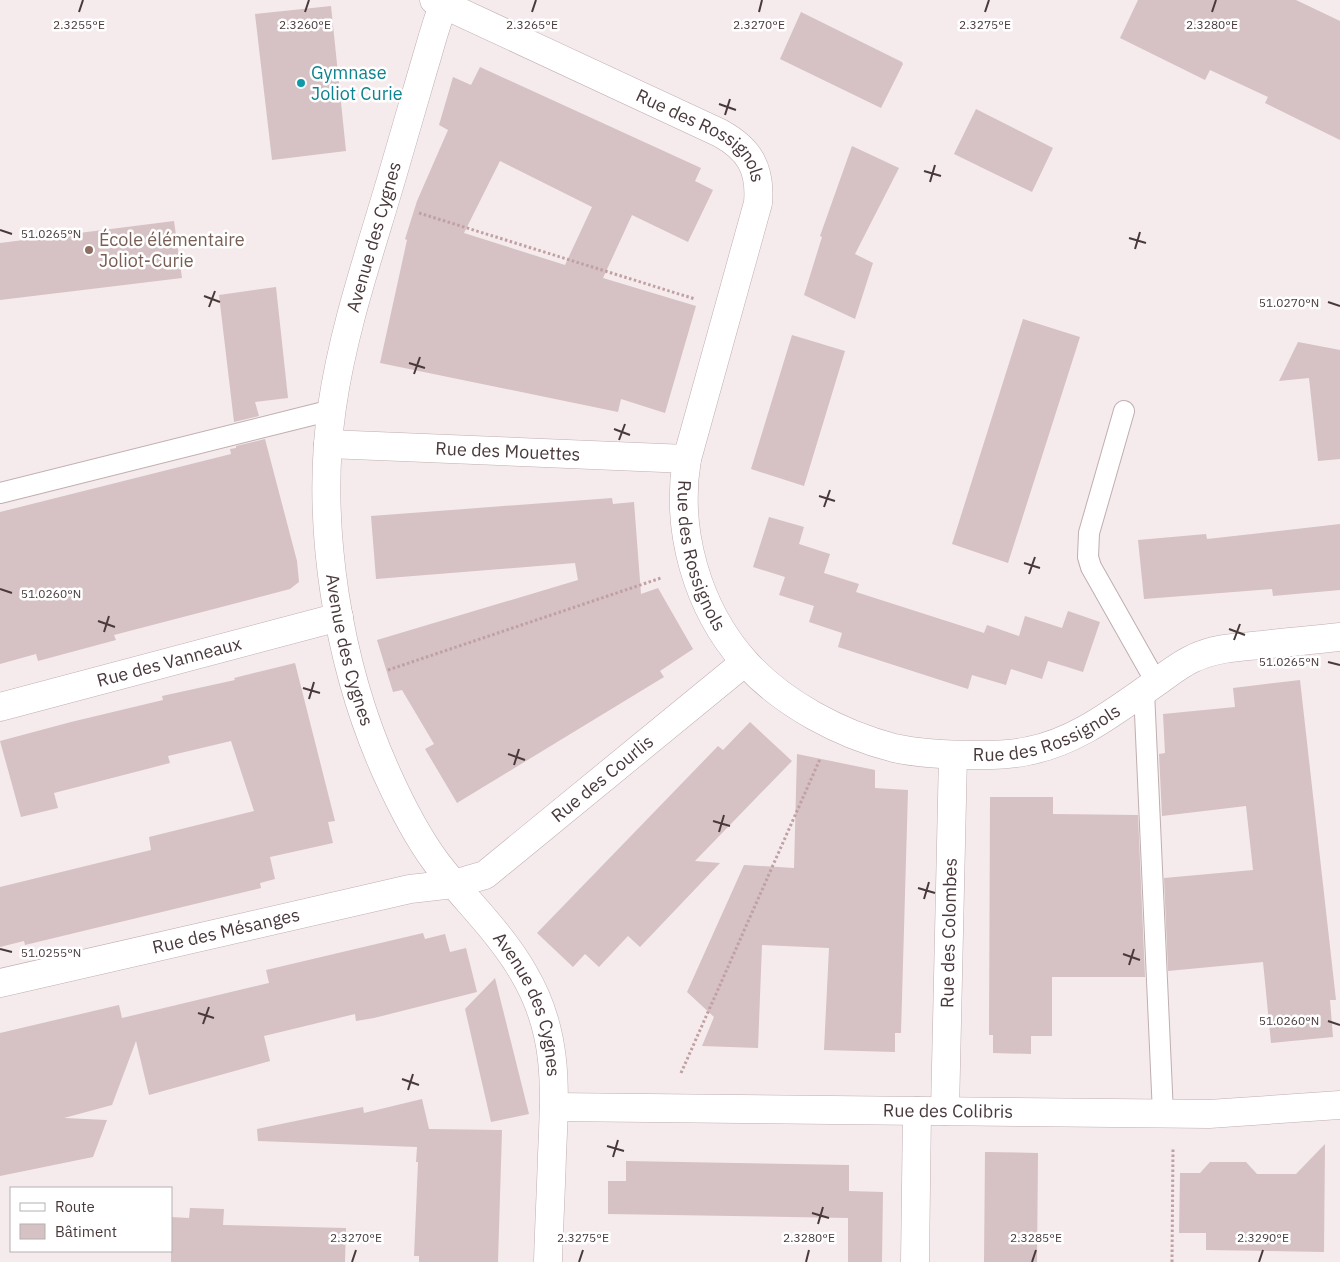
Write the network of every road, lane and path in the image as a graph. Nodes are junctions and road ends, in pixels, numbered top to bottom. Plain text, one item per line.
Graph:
1 (441, 1) edge
2 (384, 202) junction
3 (729, 310) junction
4 (332, 410) junction
5 (1124, 411) dead end
6 (328, 444) junction
7 (687, 459) junction
8 (0, 493) edge
9 (694, 568) junction
10 (339, 618) junction
11 (1339, 644) edge
12 (744, 662) junction
13 (354, 681) junction
14 (1150, 687) junction
15 (0, 707) edge
16 (835, 726) junction
17 (952, 755) junction
18 (454, 884) junction
19 (0, 983) edge
20 (1340, 1105) edge
21 (554, 1107) junction
22 (666, 1108) junction
23 (917, 1111) junction
24 (945, 1111) junction
25 (1168, 1114) junction
26 (548, 1262) edge
27 (915, 1262) edge
28 (1172, 1262) edge

1 - 2 street, Avenue des Cygnes
1 - 3 street, Rue des Rossignols
2 - 3 path
2 - 4 street, Avenue des Cygnes
3 - 7 street, Rue des Rossignols
4 - 6 street, Avenue des Cygnes
4 - 8 lane
5 - 14 lane
6 - 7 street, Rue des Mouettes
6 - 10 street, Avenue des Cygnes
7 - 9 street, Rue des Rossignols
9 - 12 street, Rue des Rossignols
9 - 13 path
10 - 13 street, Avenue des Cygnes
10 - 15 street, Rue des Vanneaux
11 - 14 street, Rue des Rossignols
12 - 16 street, Rue des Rossignols
12 - 18 street, Rue des Courlis
13 - 18 street, Avenue des Cygnes
14 - 17 street, Rue des Rossignols
14 - 25 lane
16 - 17 street, Rue des Rossignols
16 - 22 path
17 - 24 street, Rue des Colombes
18 - 19 street, Rue des Mésanges
18 - 21 street, Avenue des Cygnes
20 - 25 street, Rue des Colibris
21 - 22 street, Rue des Colibris
21 - 26 street, Avenue des Cygnes
22 - 23 street, Rue des Colibris
23 - 24 street, Rue des Colibris
23 - 27 street
24 - 25 street, Rue des Colibris
25 - 28 path

